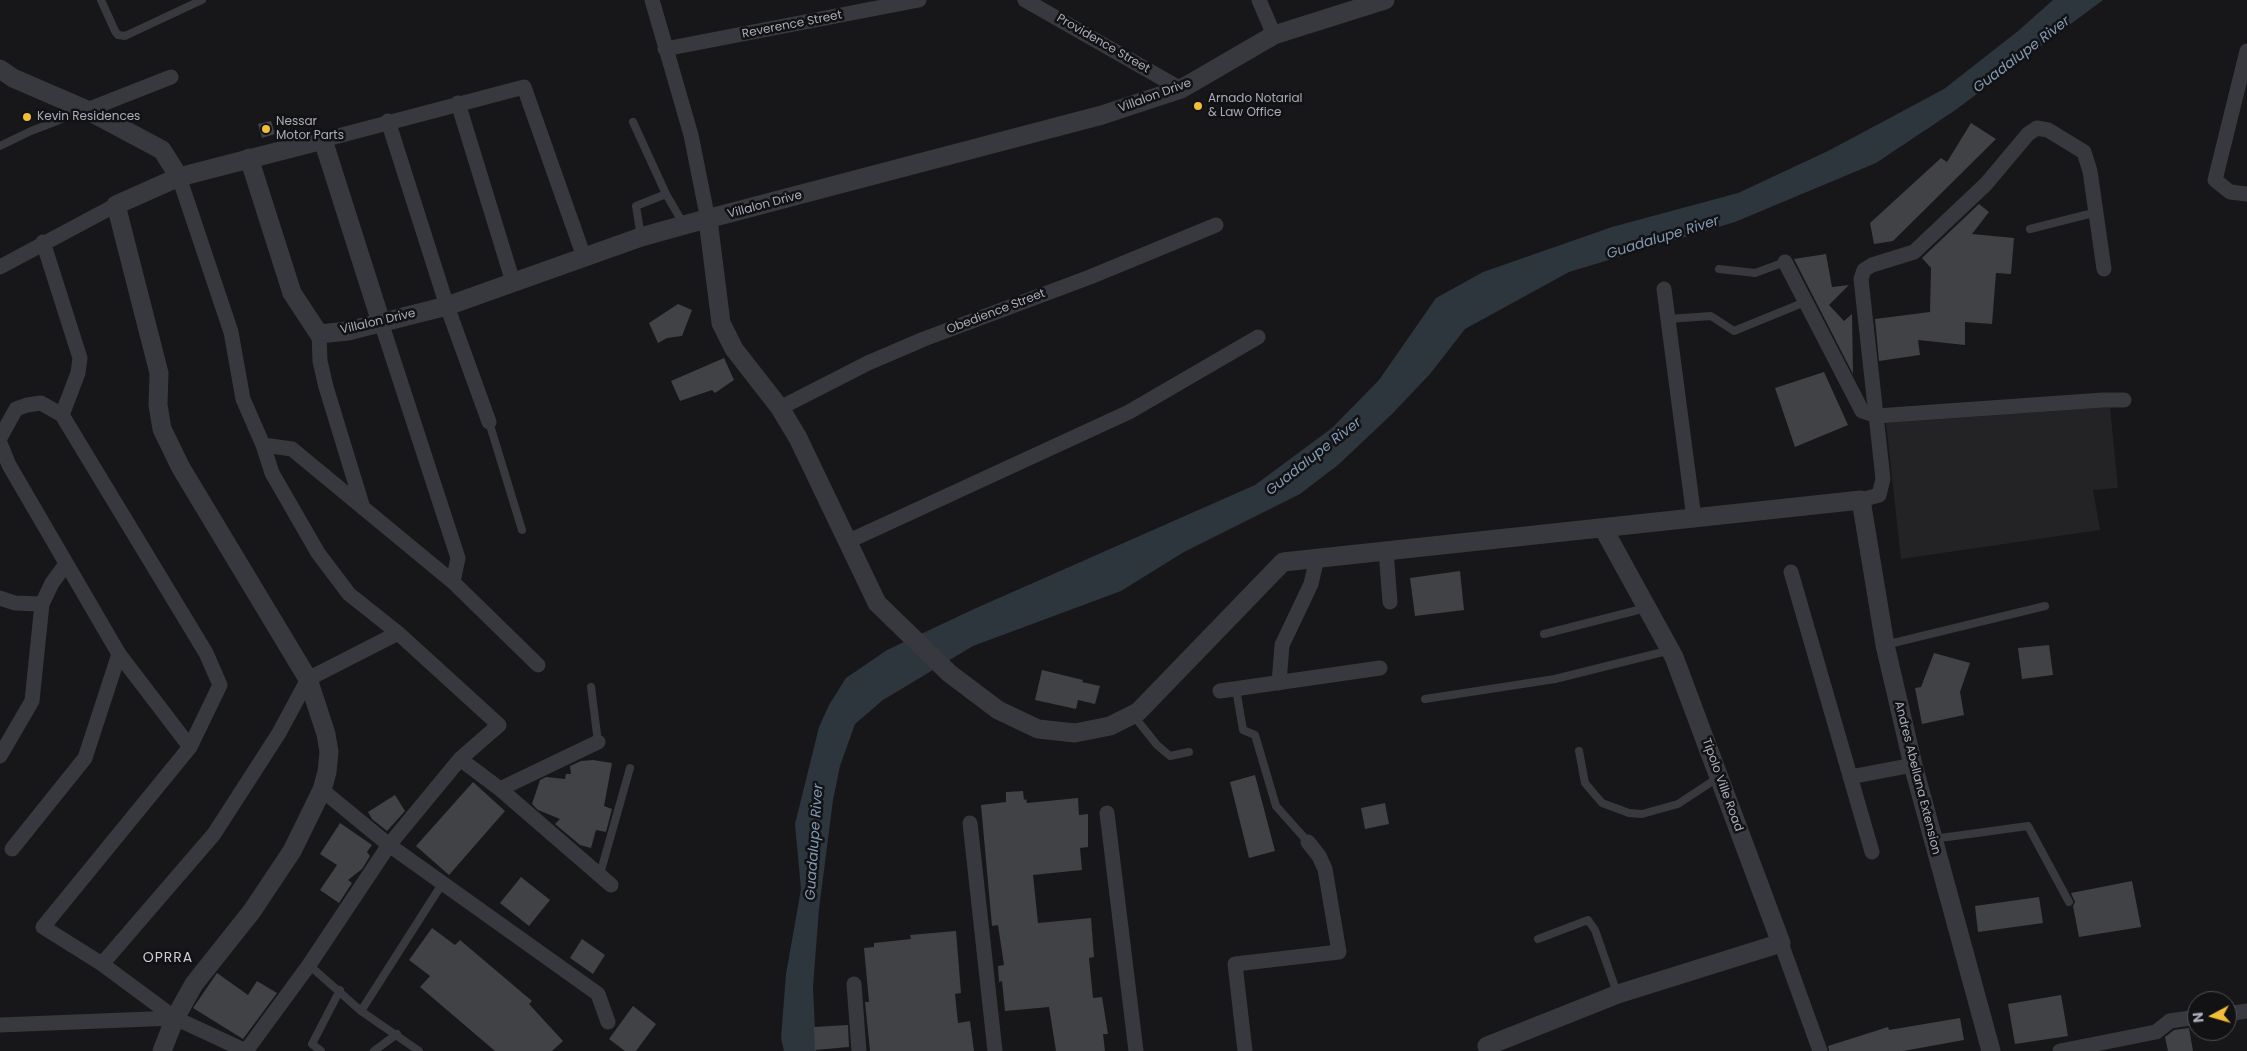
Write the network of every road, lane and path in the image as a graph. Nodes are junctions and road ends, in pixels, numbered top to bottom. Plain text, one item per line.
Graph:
1 (101, 0) edge
2 (202, 0) edge
3 (652, 0) edge
4 (919, 0) edge
5 (1025, 0) edge
6 (1259, 0) edge
7 (1385, 0) edge
8 (1274, 35) junction
9 (665, 49) junction
10 (2247, 51) edge
11 (0, 69) edge
12 (171, 77) dead end
13 (1181, 89) junction
14 (458, 103) junction
15 (87, 110) junction
16 (388, 121) junction
17 (633, 122) dead end
18 (323, 140) junction
19 (0, 146) edge
20 (249, 158) junction
21 (178, 177) junction
22 (666, 194) junction
23 (2247, 194) edge
24 (116, 205) junction
25 (2097, 212) junction
26 (708, 220) junction
27 (684, 225) junction
28 (1216, 225) dead end
29 (2030, 229) dead end
30 (641, 237) junction
31 (43, 242) junction
32 (584, 257) junction
33 (1785, 262) joint
34 (0, 266) edge
35 (1719, 269) dead end
36 (2104, 269) dead end
37 (513, 282) junction
38 (1664, 289) dead end
39 (1805, 302) junction
40 (447, 306) junction
41 (1668, 320) junction
42 (381, 322) junction
43 (318, 334) junction
44 (1258, 336) dead end
45 (2124, 400) dead end
46 (780, 408) junction
47 (62, 415) junction
48 (1877, 416) junction
49 (489, 422) joint
50 (0, 438) edge
51 (0, 443) edge
52 (263, 445) junction
53 (1861, 500) junction
54 (363, 509) junction
55 (1694, 518) junction
56 (1604, 528) junction
57 (522, 530) dead end
58 (849, 541) junction
59 (1386, 551) junction
60 (1317, 558) junction
61 (66, 564) junction
62 (1791, 572) dead end
63 (453, 582) junction
64 (0, 598) edge
65 (1390, 602) dead end
66 (42, 604) junction
67 (2045, 606) dead end
68 (1646, 608) junction
69 (398, 633) junction
70 (1544, 634) dead end
71 (1885, 645) junction
72 (1671, 650) junction
73 (119, 654) junction
74 (538, 665) dead end
75 (1380, 668) dead end
76 (308, 679) junction
77 (1279, 683) junction
78 (591, 688) dead end
79 (1236, 689) junction
80 (1220, 691) dead end
81 (1425, 699) dead end
82 (1132, 715) junction
83 (598, 742) joint
84 (190, 747) junction
85 (1579, 751) dead end
86 (1189, 752) dead end
87 (0, 756) edge
88 (460, 759) junction
89 (1913, 764) junction
90 (630, 768) dead end
91 (1719, 777) junction
92 (1850, 777) junction
93 (500, 789) junction
94 (322, 790) junction
95 (1107, 813) dead end
96 (970, 823) dead end
97 (1932, 839) junction
98 (1308, 842) joint
99 (389, 845) junction
100 (12, 849) dead end
101 (1872, 852) dead end
102 (600, 874) junction
103 (442, 884) junction
104 (611, 885) dead end
105 (2069, 902) dead end
106 (1538, 939) dead end
107 (1781, 943) junction
108 (102, 964) junction
109 (309, 965) junction
110 (854, 984) dead end
111 (340, 990) junction
112 (1618, 994) junction
113 (361, 1010) junction
114 (175, 1018) junction
115 (2187, 1018) edge
116 (608, 1022) dead end
117 (0, 1025) edge
118 (397, 1034) junction
119 (1483, 1049) edge
120 (162, 1051) edge
121 (246, 1051) edge
122 (321, 1051) edge
123 (374, 1051) edge
124 (419, 1051) edge
125 (859, 1051) edge
126 (995, 1051) edge
127 (1136, 1051) edge
128 (1245, 1051) edge
129 (1820, 1051) edge
130 (1992, 1051) edge
131 (2060, 1051) edge

1 - 2 lane
3 - 9 street
4 - 9 street, Reverence Street
5 - 13 street, Providence Street
6 - 8 street
7 - 8 street, Villalon Drive
8 - 13 street, Villalon Drive
9 - 26 street
10 - 23 street
11 - 15 street
12 - 15 street
13 - 26 street, Villalon Drive
14 - 16 street
14 - 32 street
14 - 37 street
15 - 19 lane
15 - 21 street
16 - 18 street
16 - 40 street
17 - 22 lane
18 - 20 street
18 - 42 street
20 - 21 street
20 - 43 street
21 - 24 street
21 - 52 street
22 - 27 lane
22 - 30 lane
24 - 31 street
24 - 76 street
25 - 29 lane
25 - 36 street
25 - 48 street
26 - 27 street, Villalon Drive
26 - 46 street
27 - 30 street, Villalon Drive
28 - 46 street, Obedience Street
30 - 32 street, Villalon Drive
31 - 34 street
31 - 47 street
32 - 37 street, Villalon Drive
33 - 35 lane
33 - 39 street
37 - 40 street, Villalon Drive
38 - 41 street
39 - 41 lane
39 - 48 street
40 - 42 street, Villalon Drive
40 - 49 street
41 - 55 street
42 - 43 street, Villalon Drive
42 - 63 street
43 - 54 street
44 - 58 street
45 - 48 street
46 - 58 street
47 - 50 street
47 - 84 street
48 - 53 street
49 - 57 lane
51 - 61 street
52 - 54 street
52 - 69 street
53 - 55 street
53 - 71 street, Andres Abellana Extension
54 - 63 street
55 - 56 street
56 - 59 street
56 - 68 street, Tipolo Ville Road
58 - 82 street
59 - 60 street
59 - 65 street
60 - 77 street
60 - 82 street
61 - 66 street
61 - 73 street
62 - 92 street
63 - 74 street
64 - 66 street
66 - 87 street
67 - 71 lane
68 - 70 lane
68 - 72 street, Tipolo Ville Road
69 - 76 street
69 - 88 street
71 - 89 street, Andres Abellana Extension
72 - 81 lane
72 - 91 street, Tipolo Ville Road
73 - 84 street
73 - 100 street
75 - 77 street
76 - 94 street
76 - 108 street
77 - 79 street
78 - 83 lane
79 - 80 street
79 - 98 lane
82 - 86 lane
83 - 93 street
84 - 108 street
85 - 91 lane
88 - 93 street
88 - 99 street
89 - 92 street
89 - 97 street, Andres Abellana Extension
90 - 102 lane
91 - 107 street, Tipolo Ville Road
92 - 101 street
93 - 102 street
94 - 99 street
94 - 114 street
95 - 127 street
96 - 126 street
97 - 105 lane
97 - 130 street, Andres Abellana Extension
98 - 128 street
99 - 103 street
99 - 109 street
102 - 104 street
103 - 113 lane
103 - 116 street
106 - 112 lane
107 - 112 street
107 - 129 street, Tipolo Ville Road
108 - 114 street
109 - 111 lane
109 - 121 street
110 - 125 street
111 - 113 lane
111 - 122 lane
112 - 119 street
113 - 118 lane
114 - 117 street
114 - 120 street
114 - 121 street
115 - 131 street
118 - 123 lane
118 - 124 lane

